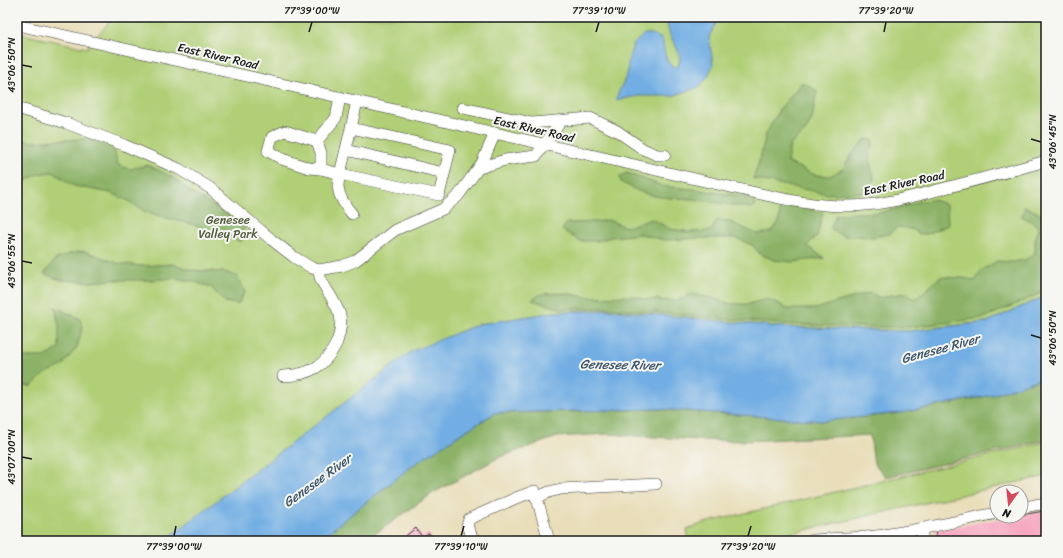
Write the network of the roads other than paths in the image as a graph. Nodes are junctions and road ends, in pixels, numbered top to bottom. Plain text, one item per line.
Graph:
1 (17, 25) edge
2 (340, 97) junction
3 (357, 101) junction
4 (17, 108) edge
5 (463, 108) dead end
6 (562, 120) junction
7 (351, 128) junction
8 (495, 133) junction
9 (317, 141) junction
10 (546, 144) junction
11 (346, 150) junction
12 (665, 155) dead end
13 (1046, 161) edge
14 (479, 168) junction
15 (321, 169) junction
16 (444, 173) junction
17 (340, 174) junction
18 (352, 214) dead end
19 (319, 270) junction
20 (283, 376) dead end
21 (656, 484) dead end
22 (536, 498) junction
23 (1029, 506) edge
24 (1046, 506) edge
25 (989, 515) edge
26 (921, 529) junction
27 (474, 541) edge
28 (549, 541) edge
29 (809, 541) edge
30 (923, 541) edge

1 - 2 street, East River Road
2 - 3 street, East River Road
2 - 9 street
3 - 7 street
3 - 8 street, East River Road
4 - 19 street
5 - 6 street
6 - 10 street
6 - 12 street
7 - 11 street
7 - 16 street
8 - 10 street, East River Road
8 - 14 street
9 - 15 street
9 - 15 street
10 - 13 street, East River Road
10 - 14 street
11 - 16 street
11 - 17 street
14 - 19 street
15 - 17 street
16 - 17 street
17 - 18 street
19 - 20 street
21 - 22 street
22 - 27 street
22 - 28 street
23 - 24 street
25 - 26 street
26 - 29 street
26 - 30 street

